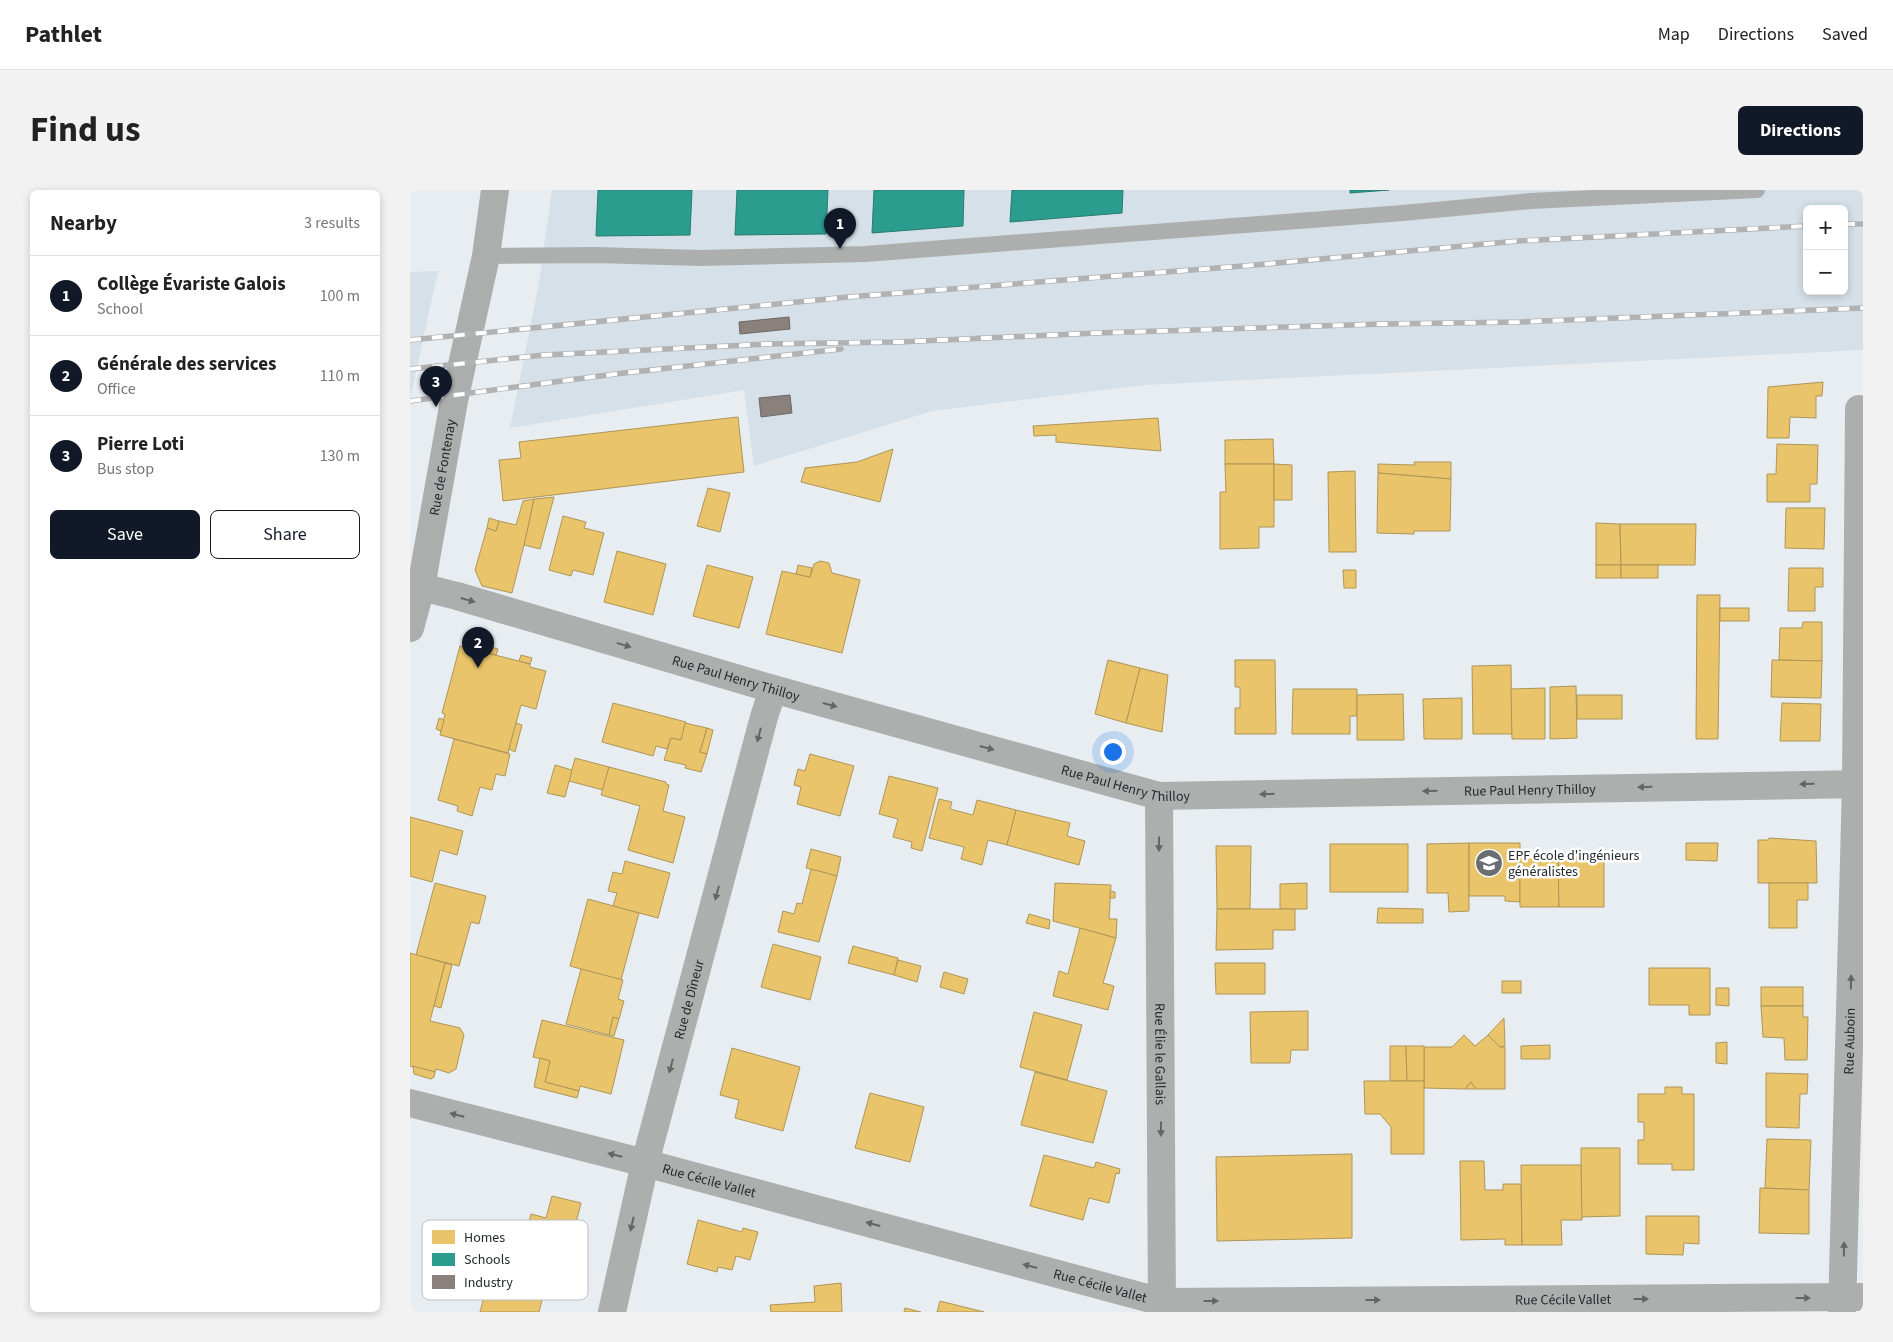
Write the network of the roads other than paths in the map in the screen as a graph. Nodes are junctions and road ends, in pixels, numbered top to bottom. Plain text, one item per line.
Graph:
1 (495, 190) edge
2 (1757, 190) edge
3 (486, 256) junction
4 (1859, 409) dead end
5 (421, 587) junction
6 (410, 628) edge
7 (773, 689) junction
8 (1860, 784) edge
9 (1159, 796) junction
10 (410, 1103) edge
11 (645, 1163) junction
12 (1849, 1302) edge
13 (1162, 1307) edge
14 (612, 1312) edge

1 - 3 main road, Rue de Fontenay
2 - 3 lane
3 - 5 main road, Rue de Fontenay
4 - 8 street, Rue Auboin
5 - 6 main road, Rue de Fontenay
5 -> 7 street, Rue Paul Henry Thilloy
7 -> 9 street, Rue Paul Henry Thilloy
7 -> 11 street, Rue de Dîneur
8 -> 9 street, Rue Paul Henry Thilloy
12 -> 8 street, Rue Auboin
9 -> 13 street, Rue Élie le Gallais
11 -> 10 street, Rue Cécile Vallet
13 -> 11 street, Rue Cécile Vallet
11 -> 14 street, Rue de Dîneur
13 -> 12 street, Rue Cécile Vallet

